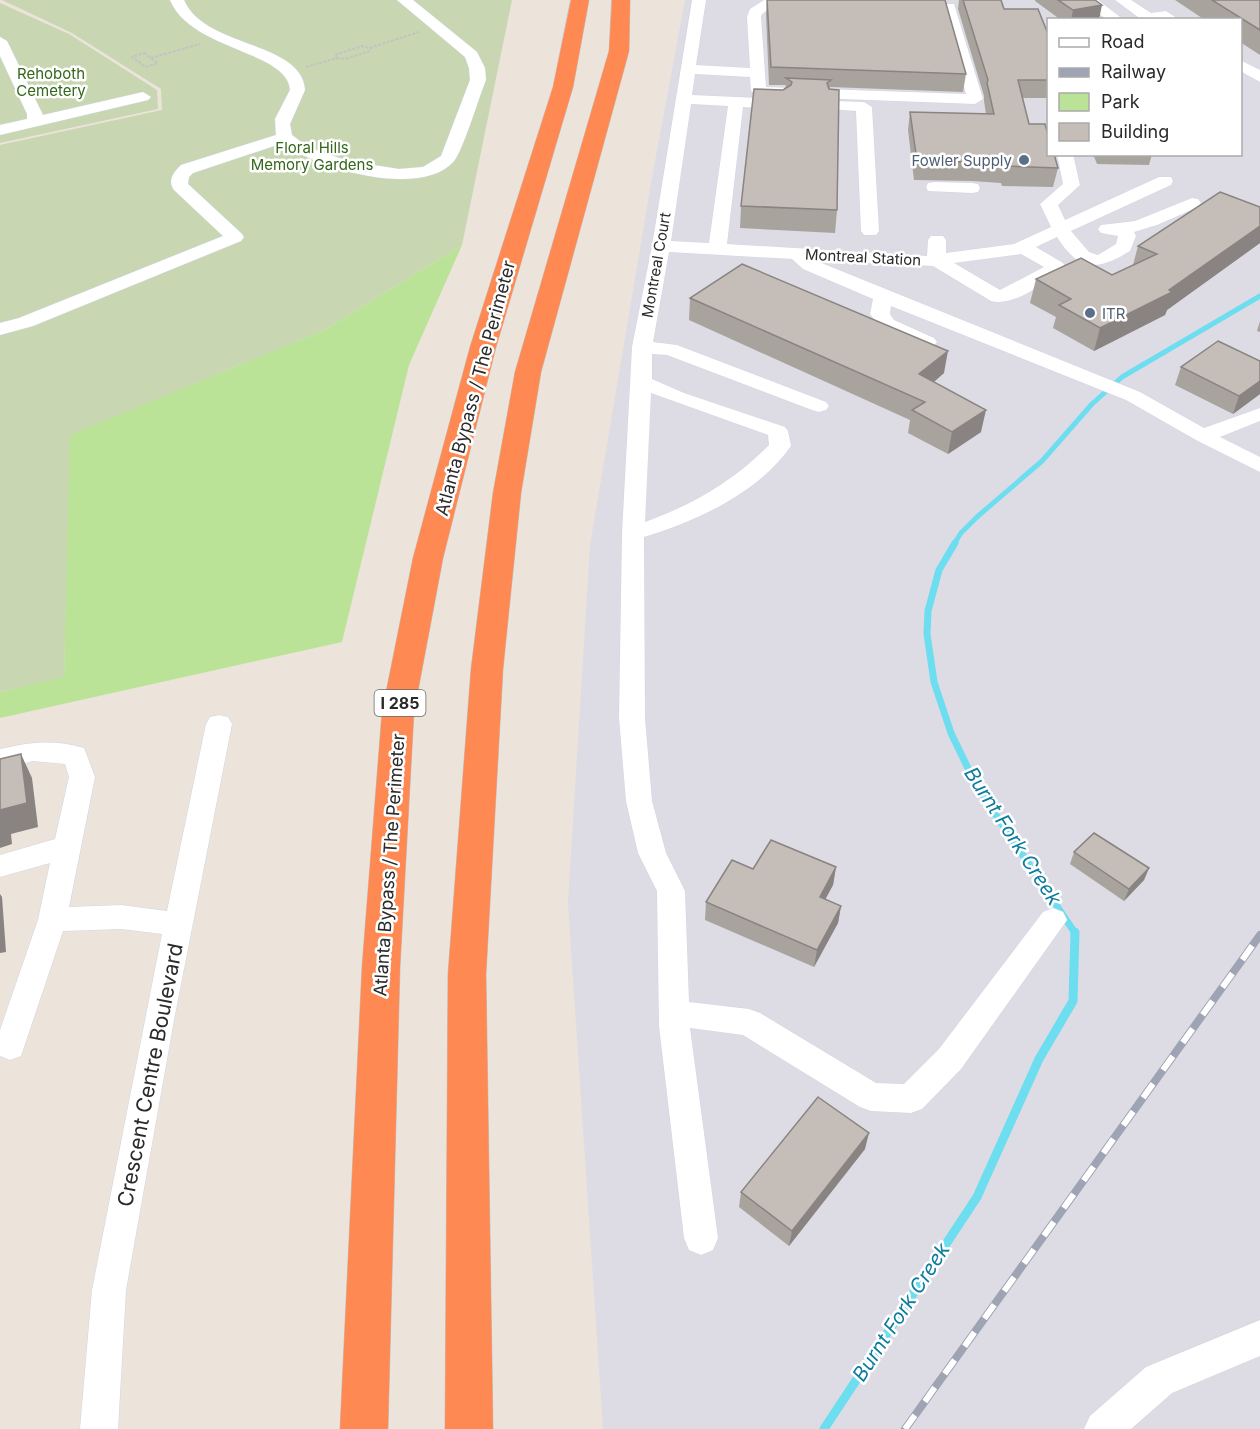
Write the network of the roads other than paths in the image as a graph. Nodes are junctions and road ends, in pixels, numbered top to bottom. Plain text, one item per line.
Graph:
1 (177, 0) edge
2 (404, 0) edge
3 (621, 0) edge
4 (699, 0) edge
5 (1089, 0) edge
6 (1122, 0) edge
7 (769, 1) edge
8 (575, 8) edge
9 (1114, 18) edge
10 (1149, 18) edge
11 (1149, 18) edge
12 (1170, 18) edge
13 (0, 41) edge
14 (1242, 65) edge
15 (688, 69) junction
16 (758, 73) junction
17 (1260, 77) edge
18 (143, 97) dead end
19 (684, 99) junction
20 (736, 102) junction
21 (35, 121) junction
22 (0, 130) edge
23 (285, 137) junction
24 (1065, 156) edge
25 (1165, 182) dead end
26 (934, 187) dead end
27 (972, 188) dead end
28 (1192, 203) dead end
29 (1062, 230) junction
30 (1124, 230) junction
31 (870, 231) dead end
32 (980, 239) dead end
33 (937, 240) dead end
34 (661, 246) junction
35 (1022, 247) junction
36 (717, 249) junction
37 (997, 252) junction
38 (793, 254) junction
39 (937, 260) junction
40 (883, 296) junction
41 (0, 329) edge
42 (927, 342) edge
43 (642, 347) junction
44 (642, 382) junction
45 (819, 406) dead end
46 (1260, 414) edge
47 (1203, 436) junction
48 (1260, 465) edge
49 (633, 533) junction
50 (219, 724) dead end
51 (0, 759) edge
52 (67, 847) junction
53 (0, 866) edge
54 (52, 920) junction
55 (1053, 920) dead end
56 (179, 924) junction
57 (673, 1013) junction
58 (10, 1046) dead end
59 (701, 1238) dead end
60 (1260, 1338) edge
61 (99, 1429) edge
62 (364, 1429) edge
63 (469, 1429) edge
64 (1103, 1429) edge

1 - 23 street
2 - 23 street
3 - 63 highway
4 - 15 street, Montreal Court
5 - 9 street
6 - 11 street
7 - 16 street
7 - 16 street
8 - 62 highway, Atlanta Bypass / The Perimeter / I 285
10 - 12 street
13 - 21 street
14 - 17 street
15 - 16 street
15 - 19 street, Montreal Court
18 - 21 street
19 - 20 street
19 - 34 street, Montreal Court
20 - 31 street
20 - 36 street
21 - 22 street
23 - 41 street
24 - 29 street
25 - 29 street, Montreal Station
26 - 27 street
28 - 30 street
29 - 30 street
29 - 30 street
29 - 35 street, Montreal Station
32 - 37 street
33 - 39 street
34 - 36 street, Montreal Station
34 - 43 street, Montreal Court
35 - 37 street, Montreal Station
35 - 39 street
36 - 38 street, Montreal Station
37 - 39 street, Montreal Station
38 - 39 street, Montreal Station
38 - 40 street
40 - 42 street
40 - 47 street
43 - 44 street, Montreal Court
43 - 45 street
44 - 49 street, Montreal Court
44 - 49 street
46 - 47 street
47 - 48 street
49 - 57 street, Montreal Court
50 - 56 street, Crescent Centre Boulevard
51 - 52 street
52 - 53 street
52 - 54 street
54 - 56 street
54 - 58 street
55 - 57 street
56 - 61 street, Crescent Centre Boulevard
57 - 59 street, Montreal Court
60 - 64 street

